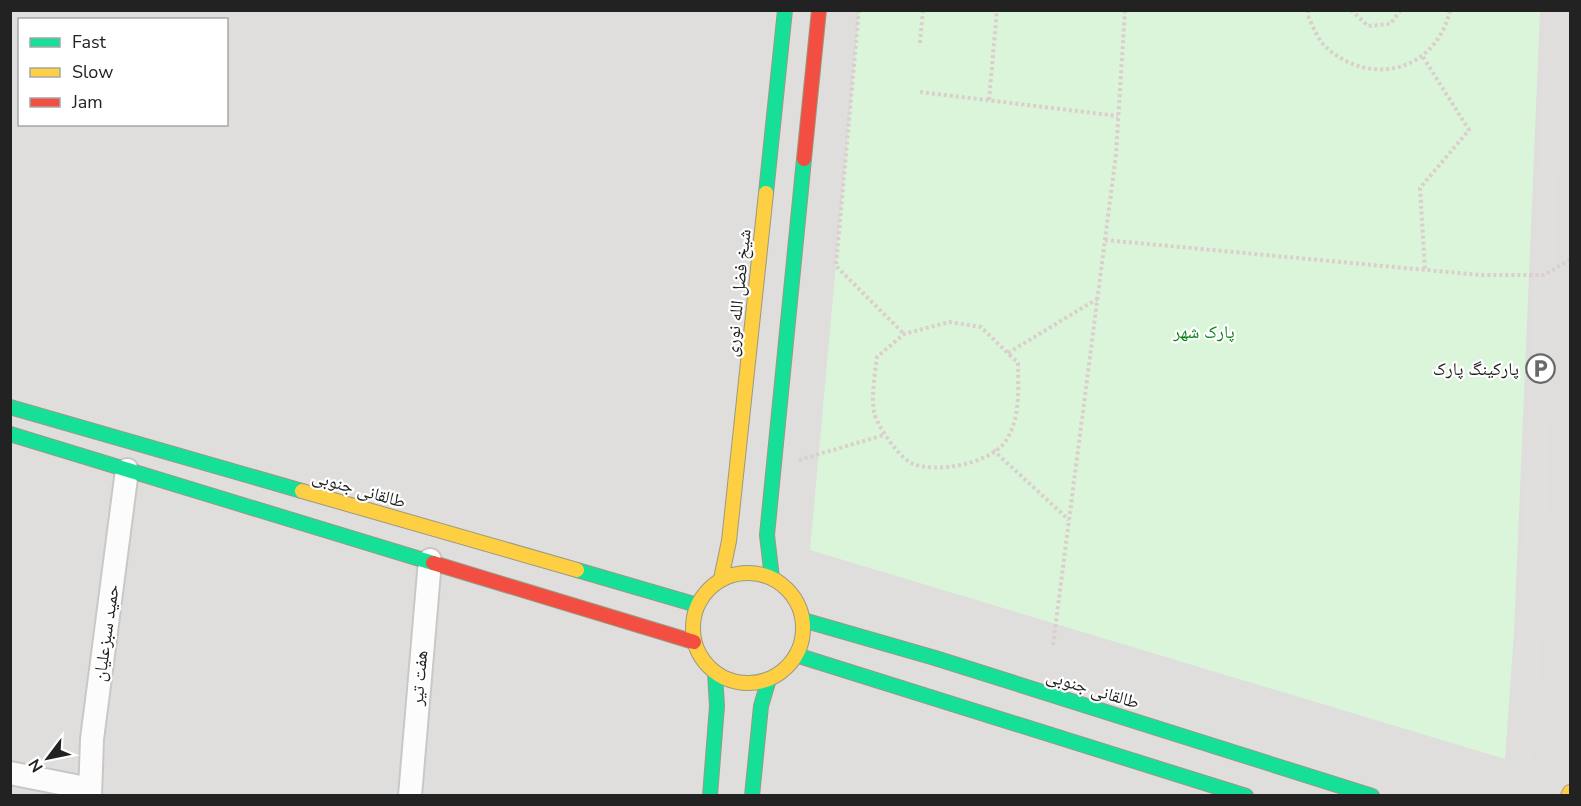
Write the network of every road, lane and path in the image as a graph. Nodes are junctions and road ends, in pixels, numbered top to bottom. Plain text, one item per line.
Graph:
1 (785, 10) edge
2 (819, 10) edge
3 (859, 10) edge
4 (923, 10) edge
5 (997, 10) edge
6 (1125, 10) edge
7 (1308, 10) edge
8 (1351, 10) edge
9 (1401, 10) edge
10 (1450, 10) edge
11 (920, 43) dead end
12 (1423, 57) junction
13 (920, 92) dead end
14 (989, 100) junction
15 (1118, 116) junction
16 (1105, 240) junction
17 (1570, 260) edge
18 (1425, 270) junction
19 (1097, 299) junction
20 (904, 334) junction
21 (1008, 353) junction
22 (10, 407) edge
23 (10, 434) edge
24 (884, 435) junction
25 (993, 450) junction
26 (773, 456) junction
27 (127, 470) junction
28 (1069, 520) junction
29 (430, 560) junction
30 (772, 578) junction
31 (721, 579) junction
32 (697, 605) junction
33 (802, 620) junction
34 (694, 642) junction
35 (1053, 645) dead end
36 (796, 655) junction
37 (715, 673) junction
38 (769, 679) junction
39 (1168, 732) junction
40 (1159, 758) junction
41 (10, 773) edge
42 (90, 792) edge
43 (410, 795) edge
44 (710, 795) edge
45 (752, 795) edge
46 (1246, 795) edge
47 (1372, 795) edge

1 - 31 main road, شیخ فضل الله نوری
2 - 26 main road
3 - 20 path
4 - 11 path
5 - 14 path
6 - 15 path
7 - 12 path
8 - 9 path
10 - 12 path
12 - 18 path
13 - 14 path
14 - 15 path
15 - 16 path
16 - 18 path
16 - 19 path
17 - 18 path
19 - 21 path
19 - 28 path
20 - 21 path
20 - 24 path
21 - 25 path
22 - 32 main road, طالقانی جنوبی
23 - 27 main road
24 - 25 path
24 - 26 path
25 - 28 path
26 - 30 main road
27 - 29 main road
27 - 42 street, حمید سبزعلیان
28 - 35 path
29 - 34 main road
29 - 43 street, هفت تیر
30 - 31 main road
30 - 33 main road
31 - 32 main road
32 - 34 main road
33 - 36 main road
33 - 39 main road, طالقانی جنوبی
34 - 37 main road
36 - 38 main road
36 - 40 main road
37 - 38 main road
37 - 44 main road
38 - 45 main road
39 - 40 main road
39 - 47 main road, طالقانی جنوبی
40 - 46 main road
41 - 42 street

